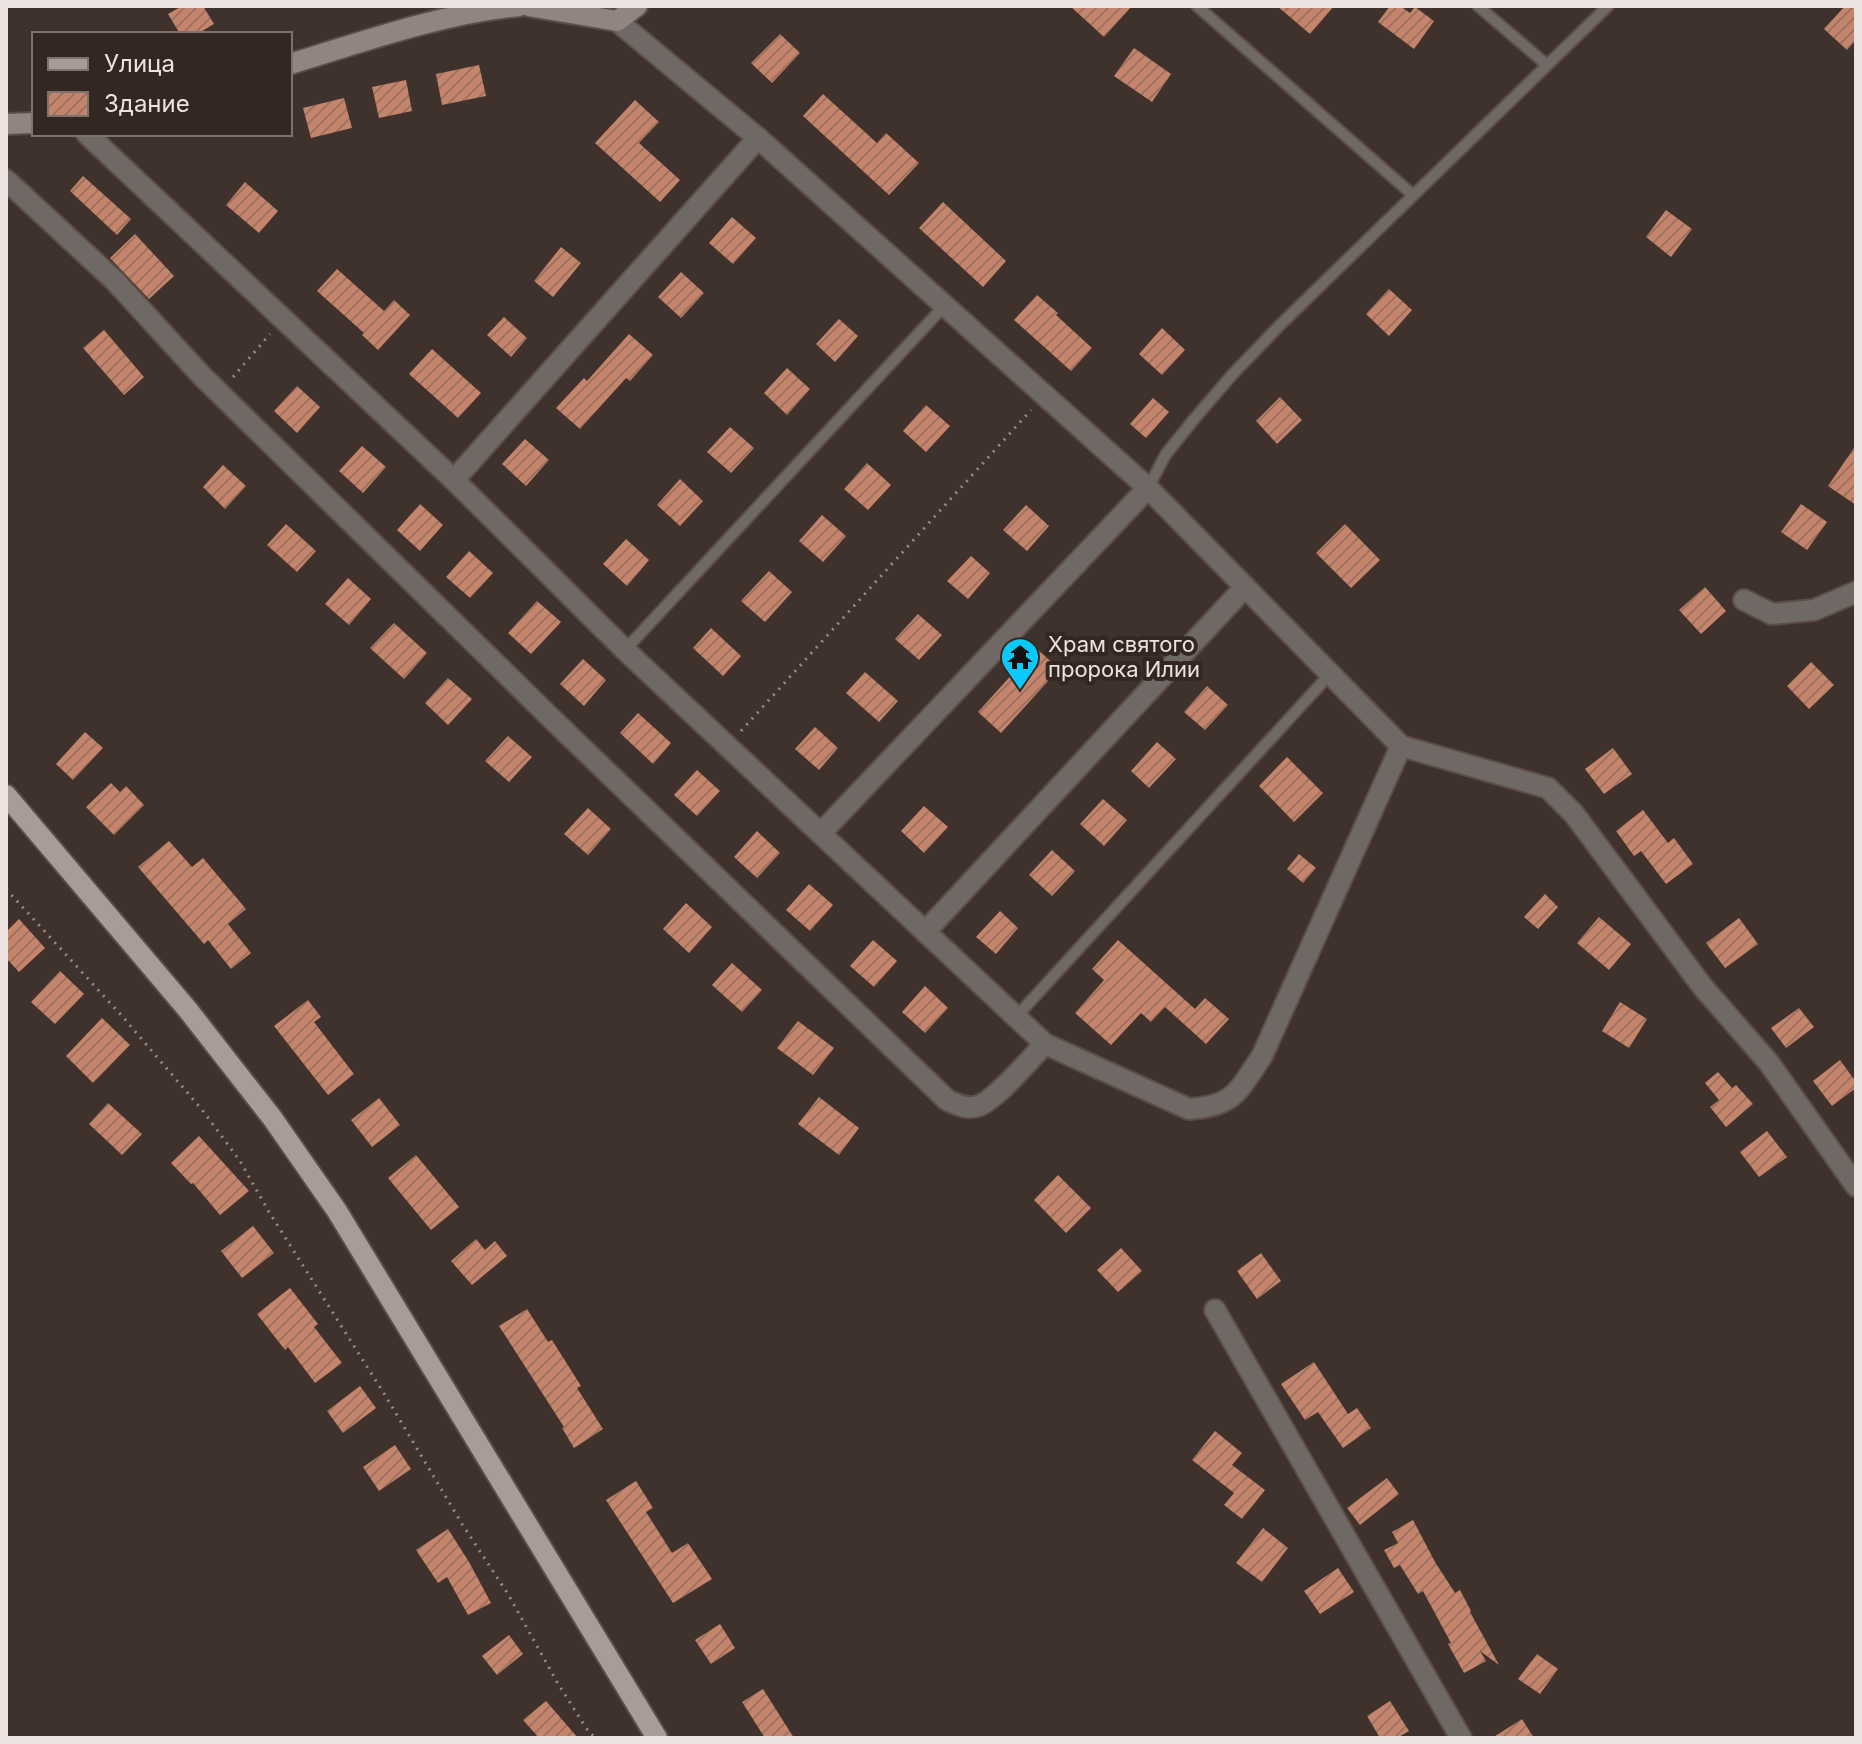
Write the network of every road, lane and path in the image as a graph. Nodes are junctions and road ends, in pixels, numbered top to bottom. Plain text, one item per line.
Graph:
1 (519, 6) edge
2 (528, 6) edge
3 (637, 6) edge
4 (1197, 6) edge
5 (1478, 6) edge
6 (1608, 6) edge
7 (617, 21) junction
8 (292, 63) edge
9 (1547, 65) junction
10 (32, 123) edge
11 (6, 124) edge
12 (89, 136) edge
13 (758, 138) junction
14 (6, 180) edge
15 (1413, 195) junction
16 (945, 305) junction
17 (283, 319) junction
18 (219, 393) junction
19 (1045, 395) junction
20 (454, 480) junction
21 (1148, 488) junction
22 (1245, 587) junction
23 (1856, 592) edge
24 (1744, 600) dead end
25 (625, 650) junction
26 (1330, 674) junction
27 (727, 746) junction
28 (1401, 746) junction
29 (6, 795) edge
30 (821, 833) junction
31 (6, 889) edge
32 (925, 932) junction
33 (1016, 1017) junction
34 (1045, 1044) junction
35 (1856, 1186) edge
36 (1215, 1310) dead end
37 (595, 1738) edge
38 (657, 1738) edge
39 (1461, 1738) edge

1 - 8 street
2 - 7 street
3 - 7 street
4 - 15 lane
5 - 9 lane
6 - 9 lane
7 - 13 street
9 - 15 lane
10 - 11 street
12 - 17 street
13 - 16 street
13 - 20 street
14 - 18 street
15 - 21 lane
16 - 19 street
16 - 25 lane
17 - 18 path
17 - 20 street
18 - 34 street
19 - 21 street
19 - 27 path
20 - 25 street
21 - 22 street
21 - 30 street
22 - 26 street
22 - 32 street
23 - 24 street
25 - 27 street
26 - 28 street
26 - 33 lane
27 - 30 street
28 - 34 street
28 - 35 street
29 - 38 main road
30 - 32 street
31 - 37 path
32 - 33 street
33 - 34 street
36 - 39 street

